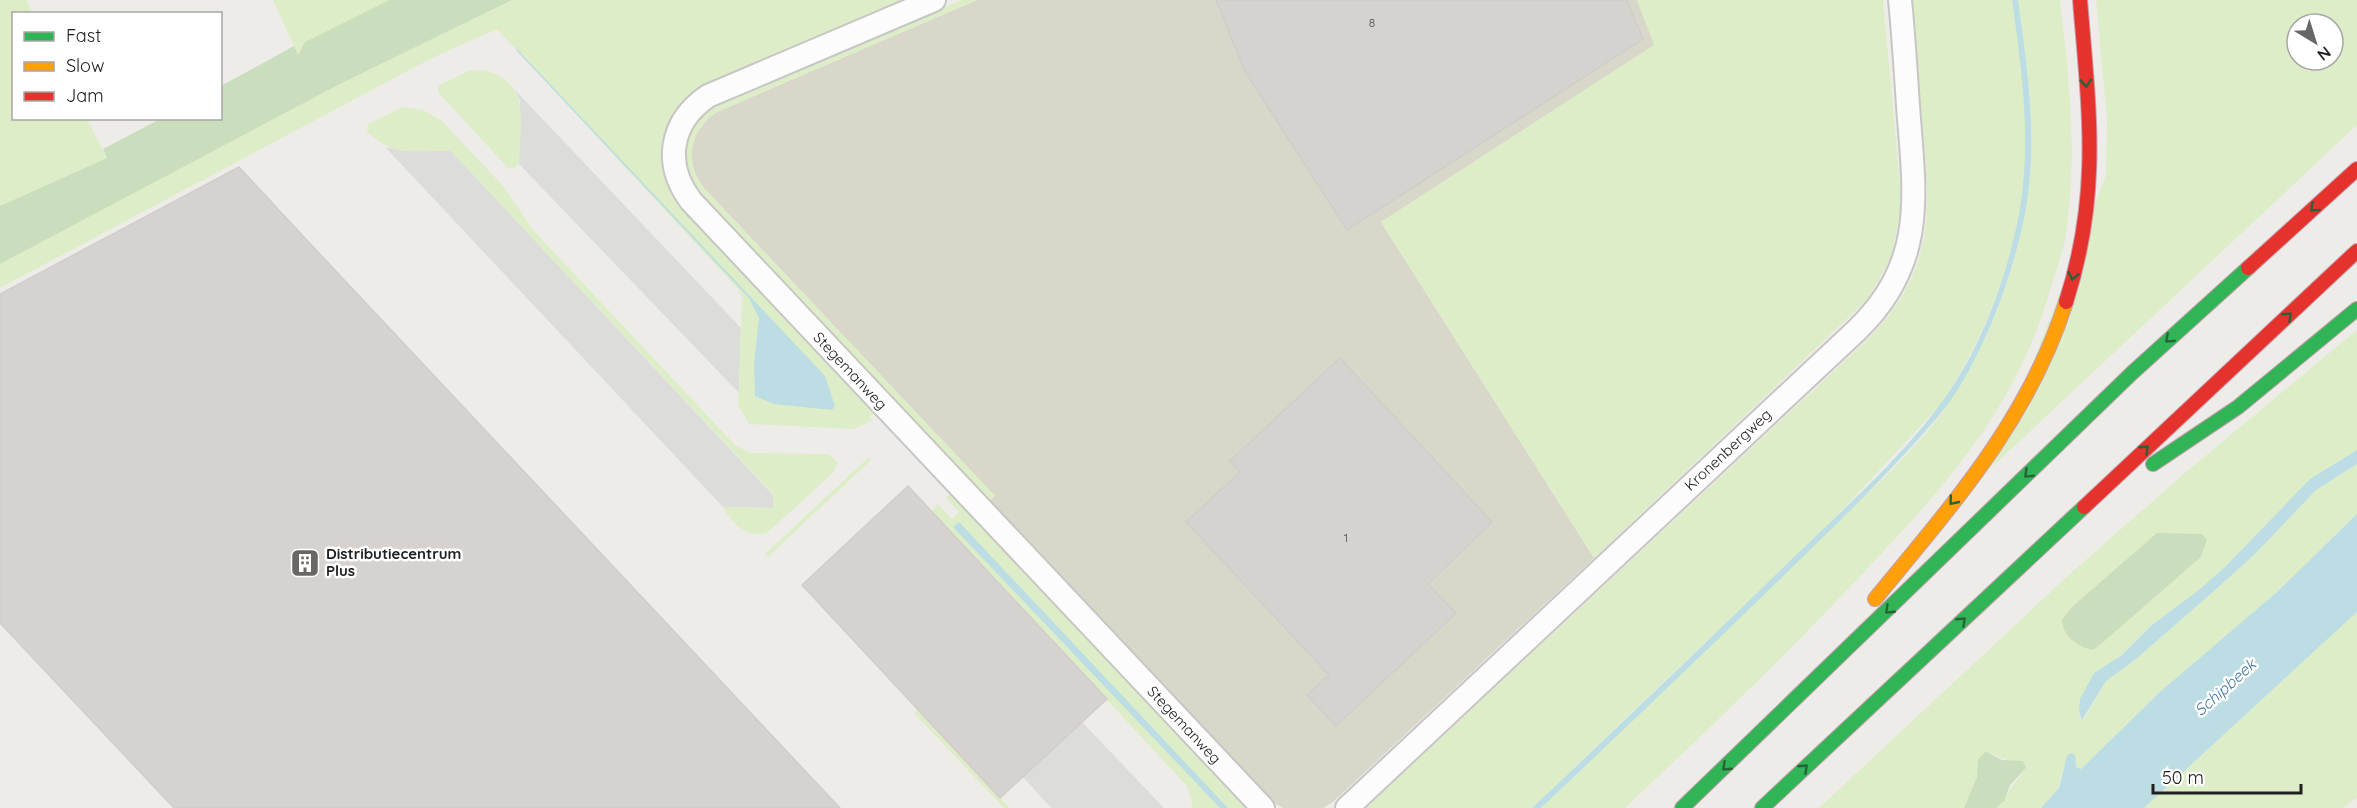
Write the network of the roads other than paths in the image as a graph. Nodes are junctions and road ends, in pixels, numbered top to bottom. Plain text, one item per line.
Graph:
1 (934, 0) edge
2 (1900, 0) edge
3 (2080, 0) edge
4 (2357, 169) edge
5 (2357, 251) edge
6 (2357, 309) edge
7 (2072, 518) junction
8 (1784, 712) junction
9 (1263, 808) edge
10 (1347, 808) edge
11 (1682, 808) edge
12 (1762, 808) edge

1 - 9 street, Stegemanweg
2 - 10 street, Kronenbergweg
3 -> 8 highway
4 -> 8 highway
7 -> 5 highway
6 - 7 highway
12 -> 7 highway
8 -> 11 highway

